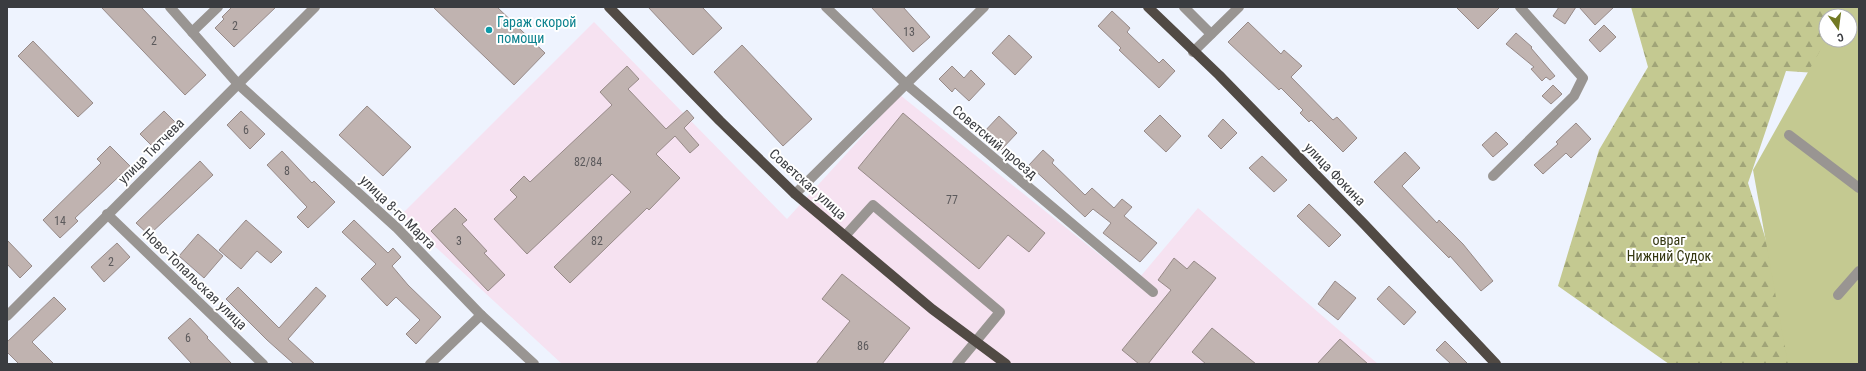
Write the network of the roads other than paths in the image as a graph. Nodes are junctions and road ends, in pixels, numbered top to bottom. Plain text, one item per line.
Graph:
1 (170, 7) edge
2 (218, 7) edge
3 (315, 7) edge
4 (609, 7) edge
5 (826, 7) edge
6 (983, 7) edge
7 (1148, 7) edge
8 (1184, 7) edge
9 (1239, 7) edge
10 (1520, 7) edge
11 (192, 32) junction
12 (1211, 34) junction
13 (1194, 52) junction
14 (238, 84) junction
15 (906, 84) junction
16 (1789, 135) dead end
17 (1493, 176) dead end
18 (1859, 188) edge
19 (795, 194) junction
20 (107, 214) junction
21 (845, 236) junction
22 (1859, 270) edge
23 (1153, 292) dead end
24 (1838, 295) dead end
25 (482, 314) junction
26 (7, 316) edge
27 (975, 341) junction
28 (263, 364) edge
29 (430, 364) edge
30 (534, 364) edge
31 (957, 364) edge
32 (1006, 364) edge
33 (1496, 364) edge

1 - 11 street, улица 8-го Марта
2 - 11 street
3 - 14 street, улица Тютчева
4 - 19 main road, Советская улица
5 - 15 street, Советский проезд
6 - 15 street
7 - 13 main road, улица Фокина
8 - 12 street
9 - 12 street
10 - 17 street
11 - 14 street, улица 8-го Марта
12 - 13 street
13 - 33 main road, улица Фокина
14 - 20 street, улица Тютчева
14 - 25 street, улица 8-го Марта
15 - 19 street
15 - 23 street, Советский проезд
16 - 18 street
19 - 21 main road, Советская улица
20 - 26 street, улица Тютчева
20 - 28 street, Ново-Топальская улица
21 - 27 main road, Советская улица
21 - 27 street
22 - 24 street
25 - 29 street
25 - 30 street, улица 8-го Марта
27 - 31 street
27 - 32 main road, Советская улица

